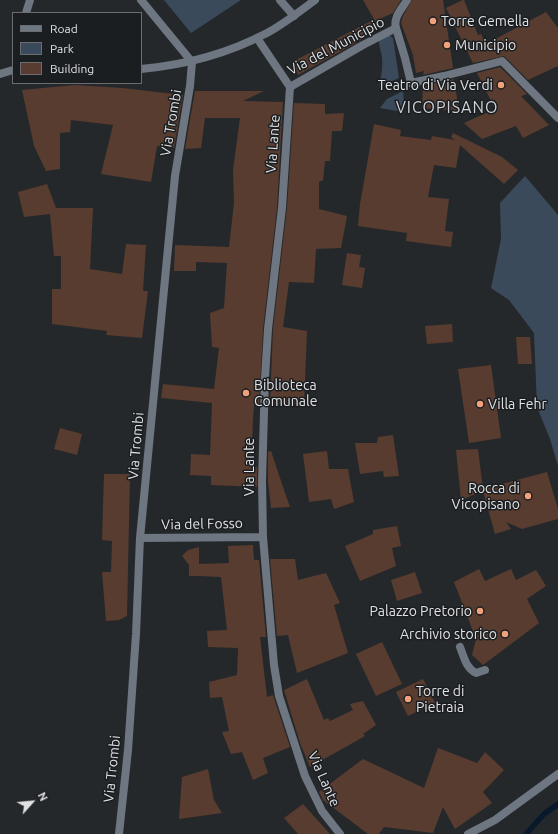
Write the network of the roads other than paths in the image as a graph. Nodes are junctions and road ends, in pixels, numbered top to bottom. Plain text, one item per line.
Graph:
1 (30, 0) edge
2 (141, 0) edge
3 (280, 0) edge
4 (315, 0) edge
5 (407, 0) edge
6 (26, 12) edge
7 (294, 16) junction
8 (396, 28) junction
9 (257, 38) junction
10 (192, 62) junction
11 (12, 70) edge
12 (142, 70) edge
13 (0, 74) edge
14 (290, 87) junction
15 (558, 118) edge
16 (263, 537) junction
17 (140, 538) junction
18 (460, 647) dead end
19 (485, 670) dead end
20 (558, 774) edge
21 (119, 834) edge
22 (340, 834) edge
23 (468, 834) edge

1 - 6 street
2 - 10 street
3 - 7 street
4 - 7 street
5 - 8 street, Via del Municipio
7 - 9 street
8 - 14 street, Via del Municipio
8 - 15 street
9 - 10 street
9 - 14 street, Via del Municipio
10 - 12 street
10 - 17 street, Via Trombi
11 - 13 street
14 - 16 street, Via Lante
16 - 17 street, Via del Fosso
16 - 22 street, Via Lante
17 - 21 street, Via Trombi
18 - 19 street
20 - 23 street

